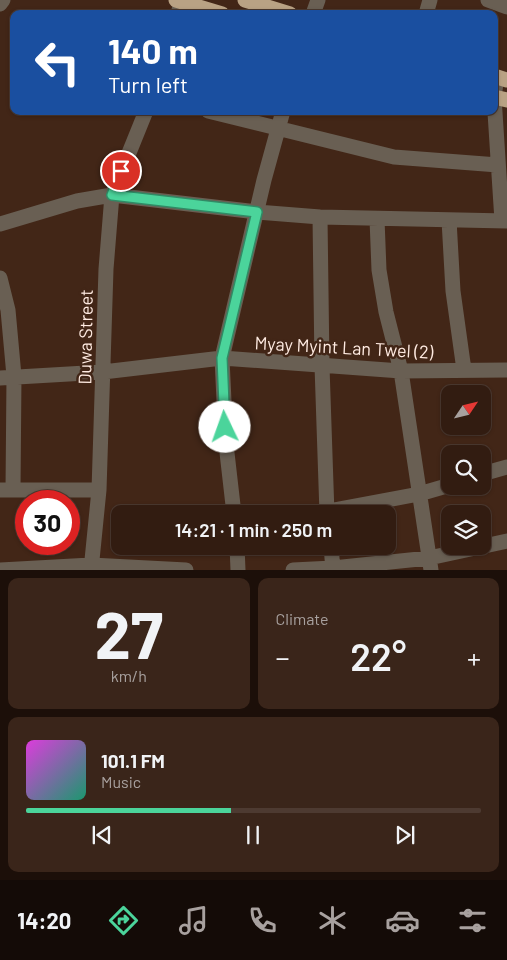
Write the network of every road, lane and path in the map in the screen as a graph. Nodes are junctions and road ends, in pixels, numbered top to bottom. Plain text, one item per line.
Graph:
1 (3, 0) edge
2 (244, 0) edge
3 (488, 0) edge
4 (0, 4) edge
5 (178, 5) edge
6 (507, 7) edge
7 (202, 10) edge
8 (277, 10) edge
9 (144, 115) edge
10 (224, 115) edge
11 (282, 115) edge
12 (495, 115) edge
13 (278, 128) junction
14 (498, 166) junction
15 (112, 195) junction
16 (257, 212) junction
17 (320, 217) junction
18 (377, 219) junction
19 (449, 220) junction
20 (504, 221) edge
21 (0, 224) edge
22 (0, 278) edge
23 (222, 358) junction
24 (322, 366) junction
25 (464, 370) junction
26 (507, 370) edge
27 (103, 372) junction
28 (401, 372) junction
29 (7, 377) edge
30 (507, 467) edge
31 (491, 471) edge
32 (441, 487) edge
33 (6, 490) edge
34 (99, 490) junction
35 (419, 494) junction
36 (233, 505) edge
37 (322, 505) edge
38 (363, 505) edge
39 (507, 541) edge
40 (237, 555) edge
41 (331, 555) edge
42 (430, 564) edge
43 (91, 568) edge
44 (333, 569) edge
45 (0, 570) edge
46 (186, 570) edge
47 (238, 570) edge
48 (293, 570) edge

1 - 4 street
2 - 8 highway
3 - 6 street
5 - 7 highway
9 - 15 street, Duwa Street
10 - 13 street
11 - 13 street
12 - 14 street
13 - 14 street
13 - 16 street
14 - 20 street
15 - 16 street
15 - 21 street
15 - 27 street, Duwa Street
16 - 17 street
16 - 23 street
17 - 18 street
17 - 24 street
18 - 19 street
18 - 28 street
19 - 20 street
19 - 25 street
22 - 29 street
23 - 24 street, Myay Myint Lan Twel (2)
23 - 27 street, Myay Myint Lan Twel (2)
23 - 36 street
24 - 28 street, Myay Myint Lan Twel (2)
24 - 37 street
25 - 26 street, Myay Myint Lan Twel (2)
25 - 28 street, Myay Myint Lan Twel (2)
27 - 29 street, Myay Myint Lan Twel (2)
27 - 34 street, Duwa Street
28 - 35 street
29 - 33 street
30 - 31 street
32 - 35 street
33 - 34 street
34 - 43 street, Duwa Street
35 - 38 street
35 - 42 street
39 - 42 street
40 - 47 street
41 - 44 street
42 - 44 street
43 - 45 street
43 - 46 street
44 - 48 street

